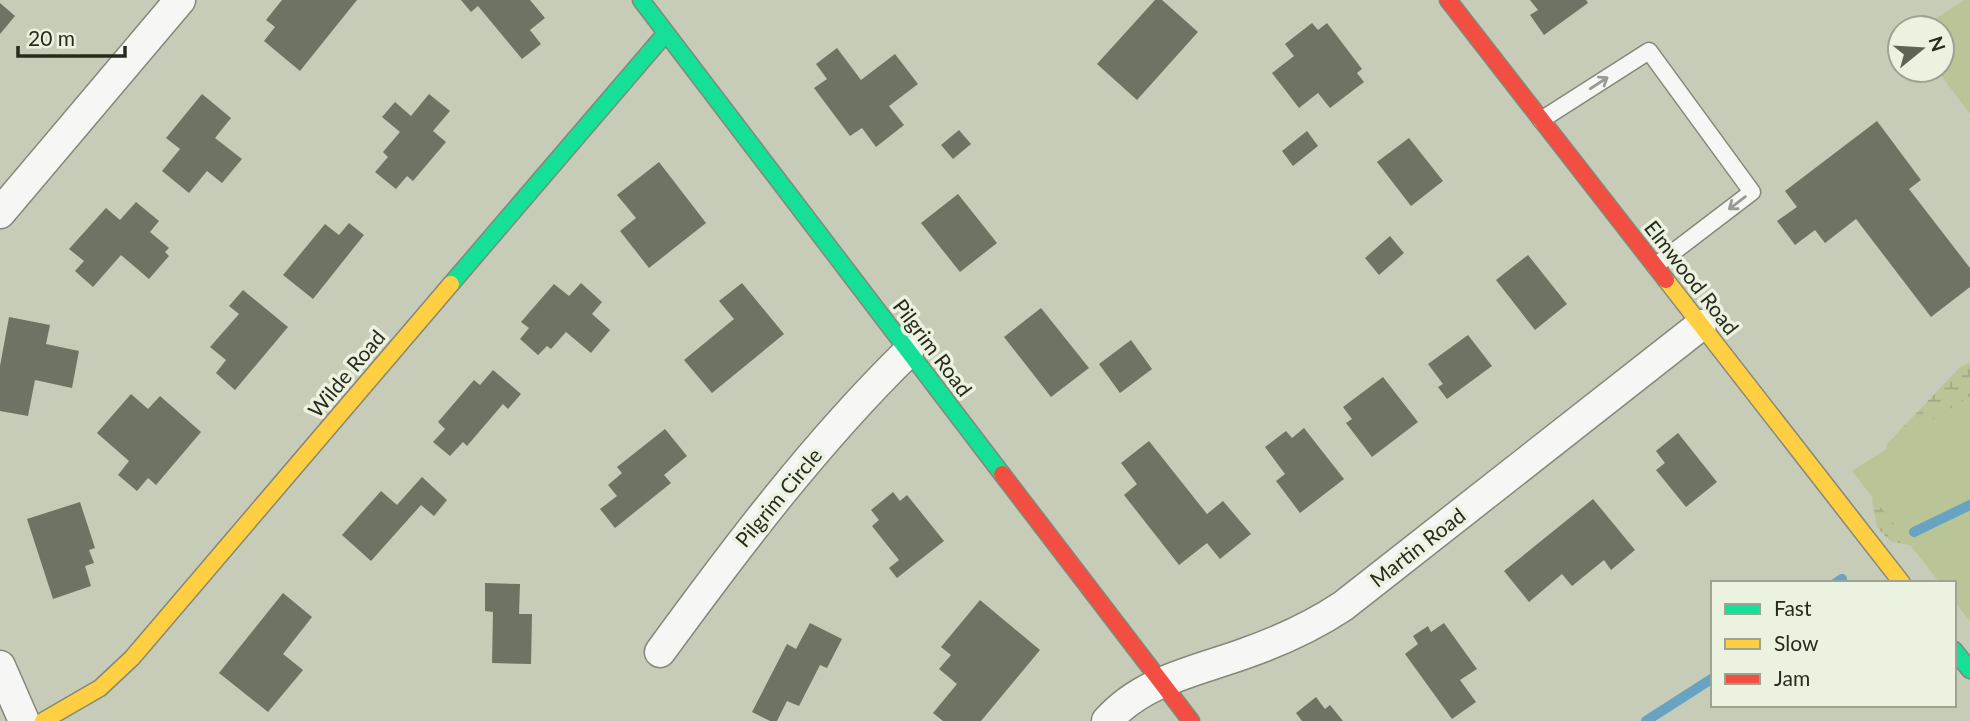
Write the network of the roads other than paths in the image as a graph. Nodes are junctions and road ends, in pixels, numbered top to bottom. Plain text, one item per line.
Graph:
1 (180, 0) edge
2 (641, 0) edge
3 (1448, 0) edge
4 (666, 33) junction
5 (1541, 120) junction
6 (0, 213) edge
7 (1655, 266) junction
8 (1701, 325) junction
9 (908, 352) junction
10 (1900, 581) edge
11 (660, 652) dead end
12 (1956, 652) edge
13 (0, 666) edge
14 (1970, 670) edge
15 (1161, 682) junction
16 (24, 721) edge
17 (43, 721) edge
18 (1107, 721) edge
19 (1191, 721) edge

1 - 6 street
2 - 4 street, Pilgrim Road
3 - 5 street, Elmwood Road
4 - 9 street, Pilgrim Road
4 - 17 street, Wilde Road
5 - 7 street, Elmwood Road
5 -> 7 lane
7 - 8 street, Elmwood Road
8 - 10 street, Elmwood Road
8 - 15 street, Martin Road
9 - 11 street, Pilgrim Circle
9 - 15 street, Pilgrim Road
12 - 14 street
13 - 16 street
15 - 18 street, Martin Road
15 - 19 street, Pilgrim Road

